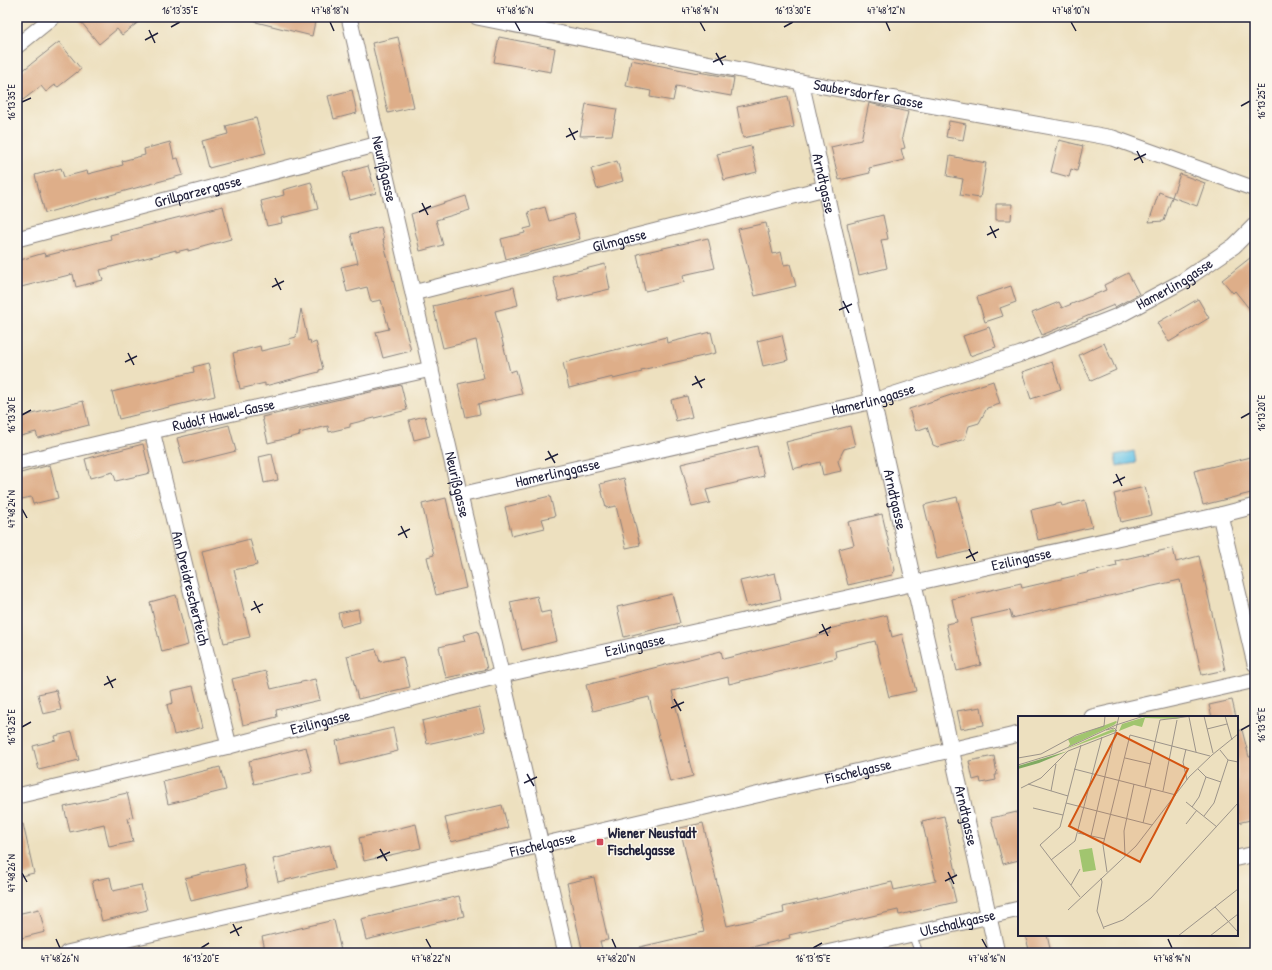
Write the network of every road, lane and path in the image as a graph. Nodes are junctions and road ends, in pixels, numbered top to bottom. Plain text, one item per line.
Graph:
1 (53, 17) edge
2 (349, 17) edge
3 (477, 17) edge
4 (17, 46) edge
5 (801, 82) junction
6 (379, 144) junction
7 (825, 188) junction
8 (1255, 189) edge
9 (1255, 225) edge
10 (17, 239) edge
11 (413, 293) junction
12 (431, 369) junction
13 (873, 401) junction
14 (152, 431) junction
15 (17, 463) edge
16 (460, 495) junction
17 (1255, 506) edge
18 (1220, 516) junction
19 (914, 584) junction
20 (1255, 664) edge
21 (502, 675) junction
22 (1255, 680) edge
23 (1096, 716) edge
24 (1018, 734) edge
25 (230, 746) junction
26 (951, 750) junction
27 (17, 796) edge
28 (541, 845) junction
29 (1255, 854) edge
30 (1238, 858) edge
31 (1018, 909) edge
32 (988, 916) junction
33 (912, 934) junction
34 (67, 953) edge
35 (566, 953) edge
36 (826, 953) edge
37 (919, 953) edge
38 (997, 953) edge

1 - 4 street
2 - 6 street, Neurißgasse
3 - 5 street, Saubersdorfer Gasse
5 - 7 street, Arndtgasse
5 - 8 street, Saubersdorfer Gasse
6 - 10 street, Grillparzergasse
6 - 11 street, Neurißgasse
7 - 11 street, Gilmgasse
7 - 13 street, Arndtgasse
9 - 13 street, Hamerlinggasse
11 - 12 street, Neurißgasse
12 - 14 street, Rudolf Hawel-Gasse
12 - 16 street, Neurißgasse
13 - 16 street, Hamerlinggasse
13 - 19 street, Arndtgasse
14 - 15 street, Rudolf Hawel-Gasse
14 - 25 street, Am Dreidrescherteich
16 - 21 street, Neurißgasse
17 - 18 street, Ezilingasse
18 - 19 street, Ezilingasse
18 - 20 street
19 - 21 street, Ezilingasse
19 - 26 street, Arndtgasse
21 - 25 street, Ezilingasse
21 - 28 street, Neurißgasse
22 - 23 street
24 - 26 street, Fischelgasse
25 - 27 street, Ezilingasse
26 - 28 street, Fischelgasse
26 - 32 street, Arndtgasse
28 - 34 street, Fischelgasse
28 - 35 street, Neurißgasse
29 - 30 street
31 - 32 street, Ulschalkgasse
32 - 33 street, Ulschalkgasse
32 - 38 street, Arndtgasse
33 - 36 street, Ulschalkgasse
33 - 37 lane

